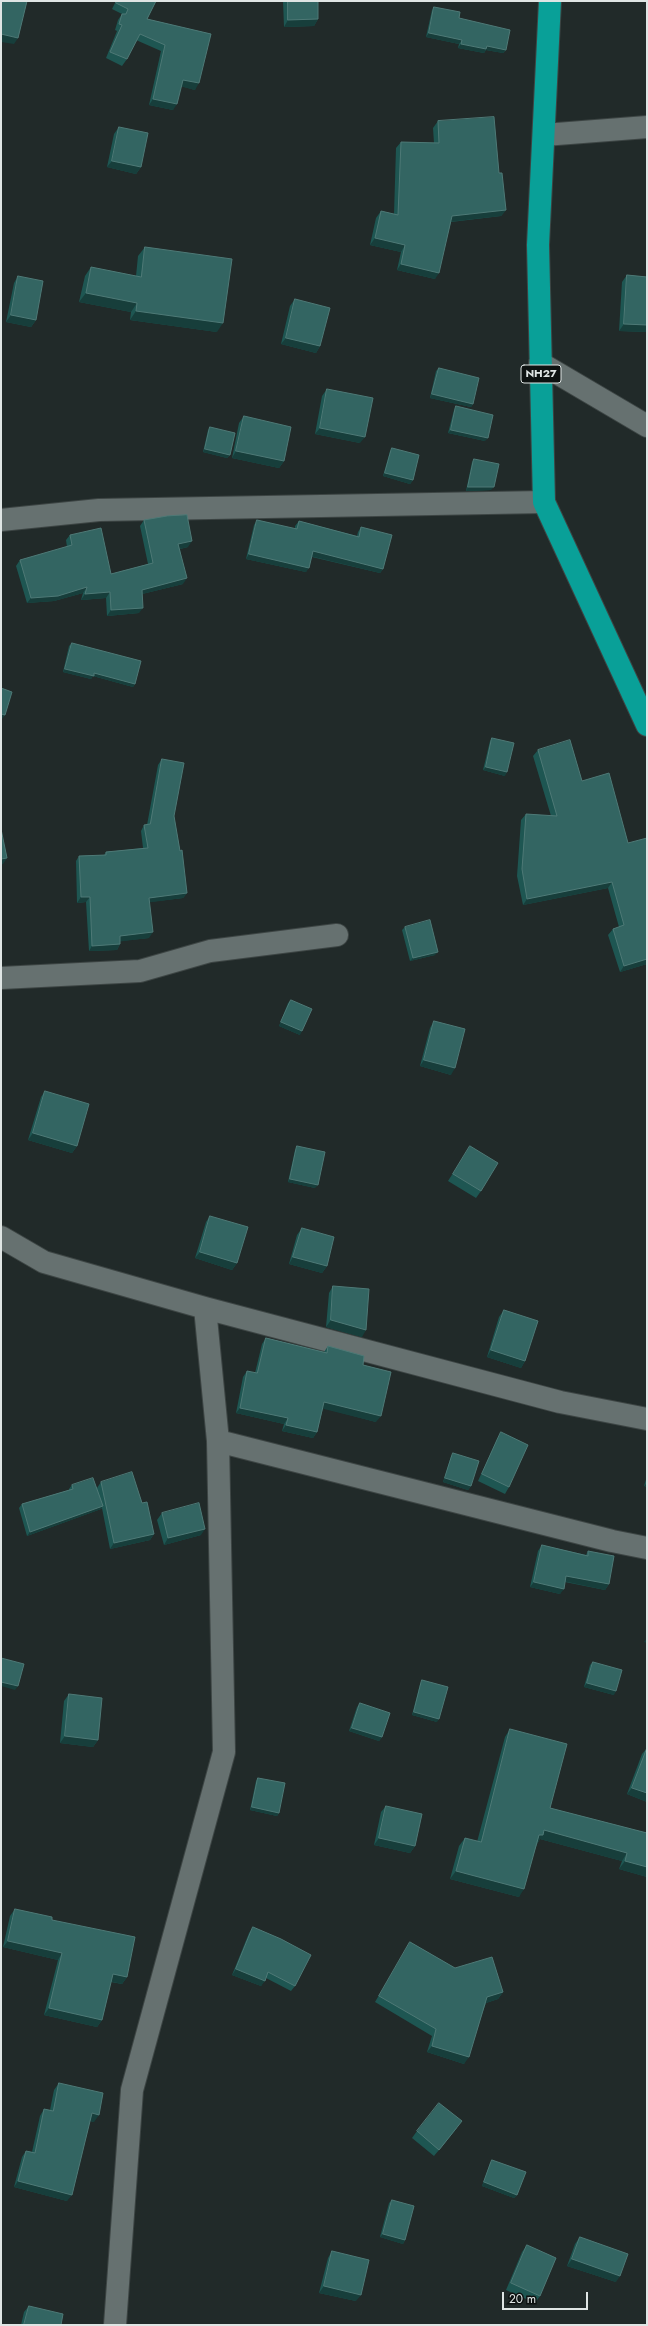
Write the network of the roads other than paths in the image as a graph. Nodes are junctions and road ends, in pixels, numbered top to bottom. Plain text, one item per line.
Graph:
1 (550, 1) edge
2 (647, 126) edge
3 (544, 135) junction
4 (540, 363) junction
5 (647, 426) edge
6 (544, 502) junction
7 (1, 520) edge
8 (647, 725) edge
9 (337, 935) dead end
10 (1, 978) edge
11 (1, 1237) edge
12 (205, 1308) junction
13 (647, 1419) edge
14 (218, 1441) junction
15 (647, 1548) edge
16 (115, 2325) edge

1 - 3 highway, NH27
2 - 3 street
3 - 4 highway, NH27
4 - 5 street
4 - 6 highway, NH27
6 - 7 street
6 - 8 highway, NH27
9 - 10 street
11 - 12 street
12 - 13 street
12 - 14 street
14 - 15 street
14 - 16 street

